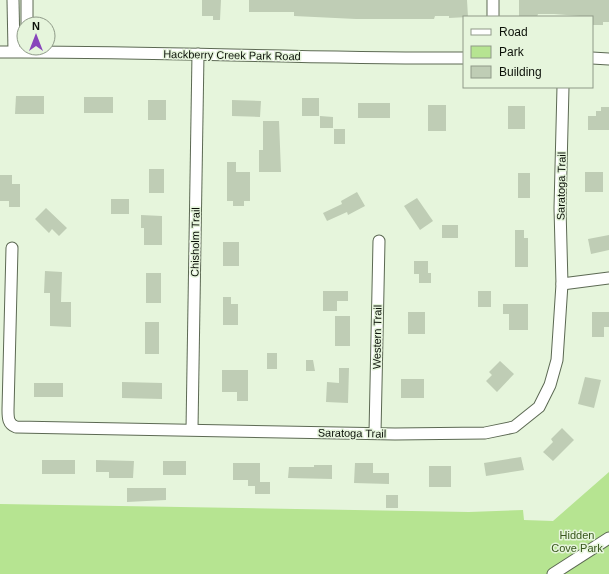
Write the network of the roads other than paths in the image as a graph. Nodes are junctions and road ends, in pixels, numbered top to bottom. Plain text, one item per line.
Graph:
1 (13, 0) edge
2 (26, 0) edge
3 (493, 0) edge
4 (27, 16) edge
5 (493, 16) edge
6 (14, 51) joint
7 (56, 51) edge
8 (0, 52) edge
9 (198, 54) junction
10 (463, 58) edge
11 (593, 58) edge
12 (609, 59) edge
13 (563, 88) edge
14 (379, 241) dead end
15 (12, 248) dead end
16 (609, 278) edge
17 (562, 284) junction
18 (192, 429) junction
19 (375, 433) junction
20 (609, 538) edge
21 (553, 574) edge

1 - 6 street
2 - 4 street
3 - 5 street
6 - 8 street, Hackberry Creek Park Road
7 - 9 street, Hackberry Creek Park Road
9 - 10 street, Hackberry Creek Park Road
9 - 18 street, Chisholm Trail
11 - 12 street
13 - 17 street, Saratoga Trail
14 - 19 street, Western Trail
15 - 18 street, Saratoga Trail
16 - 17 street
17 - 19 street, Saratoga Trail
18 - 19 street, Saratoga Trail
20 - 21 street

